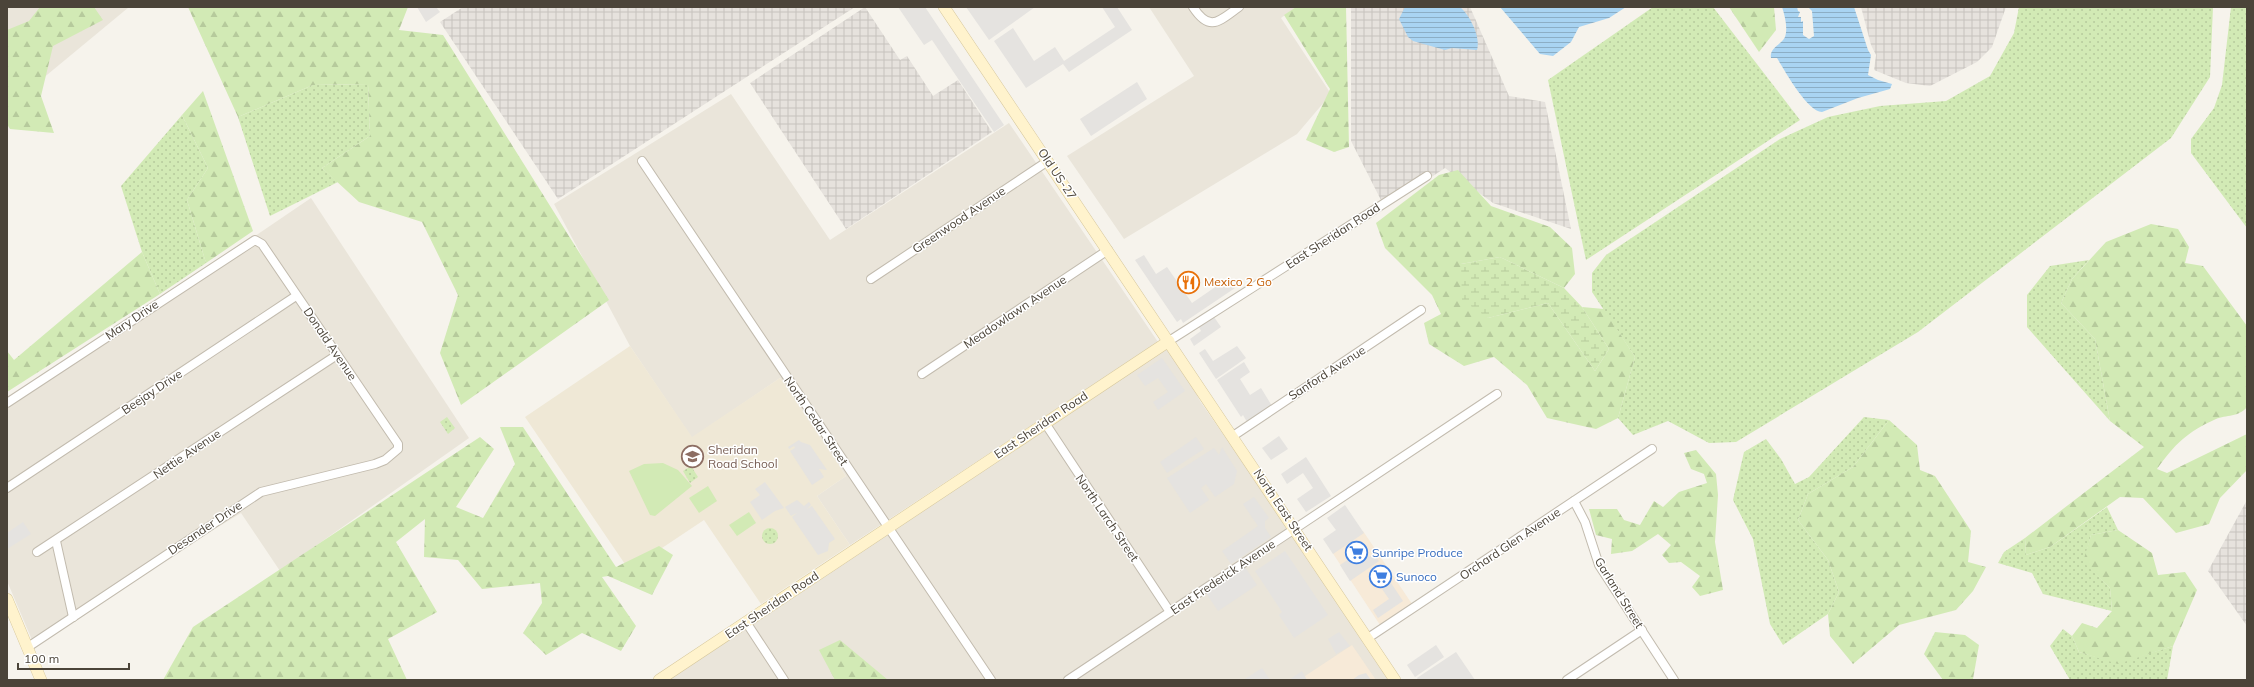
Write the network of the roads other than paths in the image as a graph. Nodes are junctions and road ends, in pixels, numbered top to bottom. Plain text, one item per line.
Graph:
1 (944, 7) edge
2 (1193, 7) edge
3 (1239, 7) edge
4 (642, 161) dead end
5 (1048, 161) junction
6 (1427, 176) dead end
7 (258, 241) joint
8 (1108, 250) junction
9 (871, 279) dead end
10 (296, 296) junction
11 (1420, 310) dead end
12 (1169, 341) junction
13 (337, 355) junction
14 (922, 374) dead end
15 (1497, 394) dead end
16 (7, 403) edge
17 (1045, 423) junction
18 (1233, 436) junction
19 (1652, 449) dead end
20 (398, 450) joint
21 (7, 488) edge
22 (1574, 501) junction
23 (888, 528) junction
24 (1295, 528) junction
25 (56, 541) junction
26 (37, 552) dead end
27 (7, 599) edge
28 (1170, 612) junction
29 (74, 617) junction
30 (746, 622) junction
31 (1642, 630) junction
32 (1368, 638) junction
33 (28, 647) junction
34 (42, 680) edge
35 (659, 680) edge
36 (784, 680) edge
37 (991, 680) edge
38 (1068, 680) edge
39 (1395, 680) edge
40 (1567, 680) edge
41 (1674, 680) edge

1 - 5 main road, Old US-27
2 - 3 street
4 - 23 street, North Cedar Street
5 - 8 main road, Old US-27
5 - 9 street, Greenwood Avenue
6 - 12 street, East Sheridan Road
7 - 10 street, Donald Avenue
7 - 16 street, Mary Drive
8 - 12 main road, Old US-27
8 - 14 street, Meadowlawn Avenue
10 - 13 street, Donald Avenue
10 - 21 street, Beejay Drive
11 - 18 street, Sanford Avenue
12 - 17 main road, East Sheridan Road
12 - 18 main road, North East Street
13 - 20 street, Donald Avenue
13 - 25 street, Nettie Avenue
15 - 24 street, East Frederick Avenue
17 - 23 main road, East Sheridan Road
17 - 28 street, North Larch Street
18 - 24 main road, North East Street
19 - 22 street, Orchard Glen Avenue
20 - 29 street, Desander Drive
22 - 31 street, Garland Street
22 - 32 street, Orchard Glen Avenue
23 - 30 main road, East Sheridan Road
23 - 37 street, North Cedar Street
24 - 28 street, East Frederick Avenue
24 - 32 main road, North East Street
25 - 26 street, Nettie Avenue
25 - 29 street
27 - 33 main road
28 - 38 street, East Frederick Avenue
29 - 33 street, Desander Drive
30 - 35 main road, East Sheridan Road
30 - 36 street
31 - 40 street
31 - 41 street, Garland Street
32 - 39 main road, North East Street
33 - 34 main road

